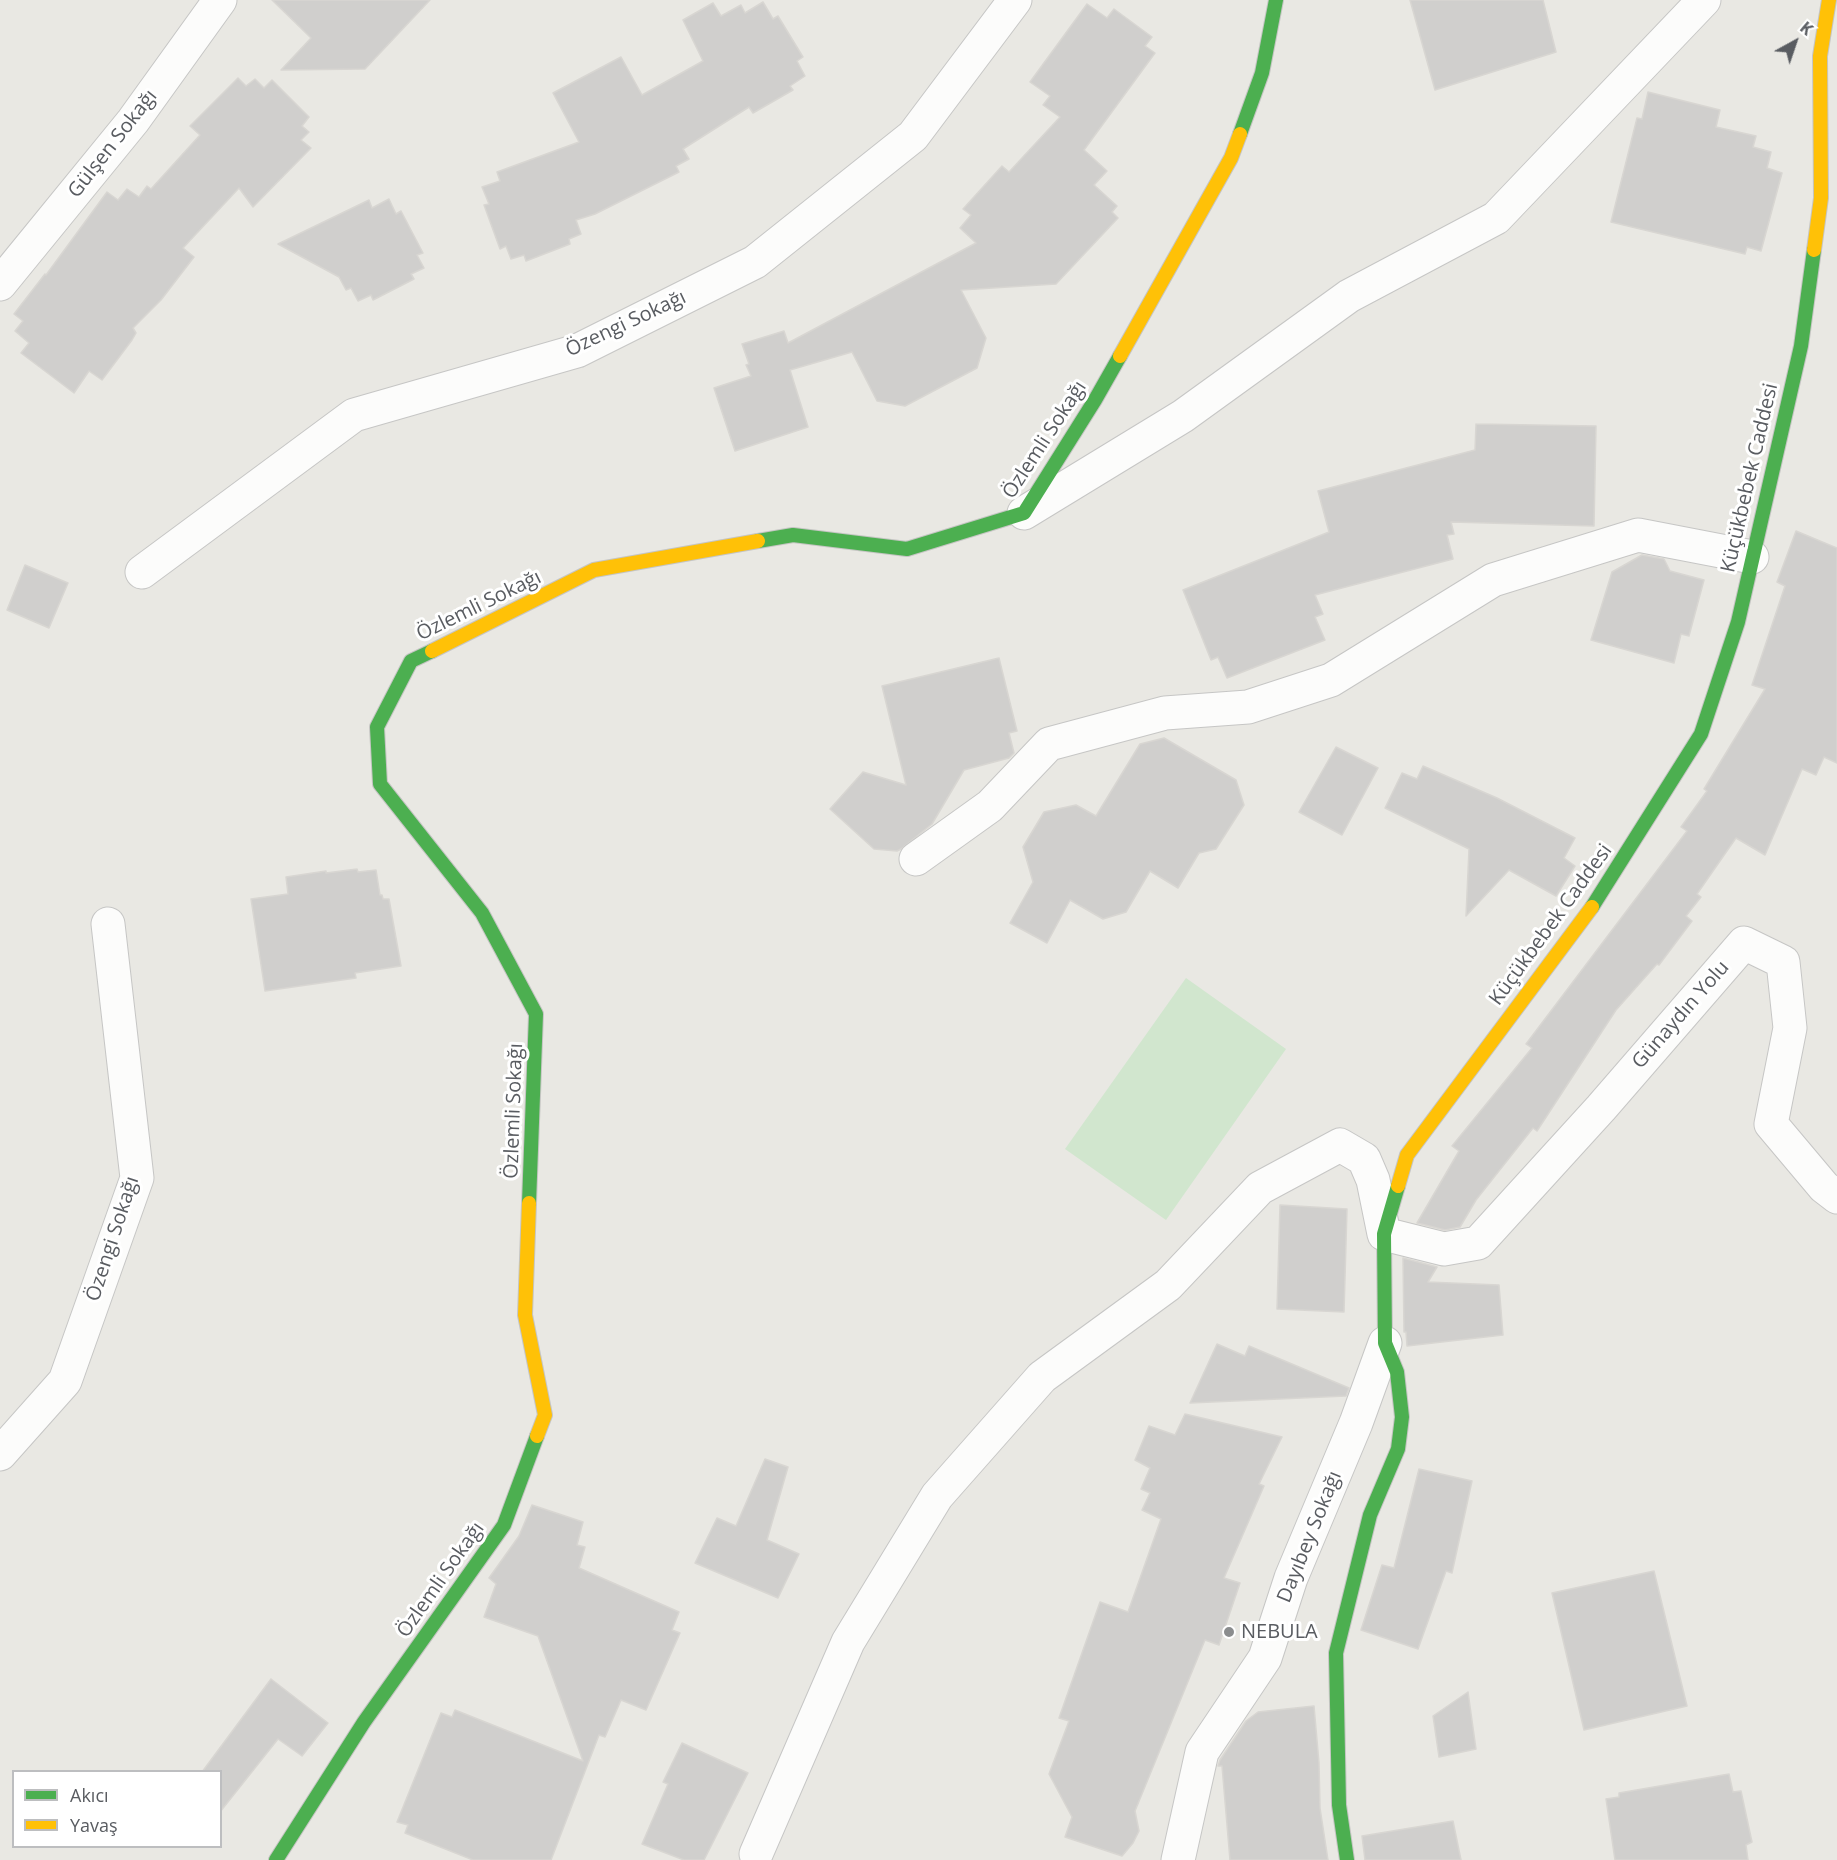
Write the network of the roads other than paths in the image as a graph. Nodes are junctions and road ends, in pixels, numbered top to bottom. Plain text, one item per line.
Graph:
1 (220, 0) edge
2 (1015, 0) edge
3 (1276, 0) edge
4 (1704, 0) edge
5 (1829, 0) edge
6 (0, 284) edge
7 (1024, 513) junction
8 (1752, 557) junction
9 (142, 572) dead end
10 (916, 859) dead end
11 (108, 924) dead end
12 (1837, 1197) edge
13 (1384, 1234) junction
14 (1385, 1343) junction
15 (0, 1454) edge
16 (756, 1854) dead end
17 (276, 1860) edge
18 (1178, 1860) edge
19 (1347, 1860) edge

1 - 6 street, Gülşen Sokağı
2 - 9 street, Özengi Sokağı
3 - 7 street, Özlemli Sokağı
4 - 7 street
5 - 8 street, Küçükbebek Caddesi
7 - 17 street, Özlemli Sokağı
8 - 10 street
8 - 13 street, Küçükbebek Caddesi
11 - 15 street, Özengi Sokağı
12 - 13 street, Günaydın Yolu
13 - 14 street, Küçükbebek Caddesi
13 - 16 street
14 - 18 street, Dayıbey Sokağı
14 - 19 street, Küçükbebek Caddesi

